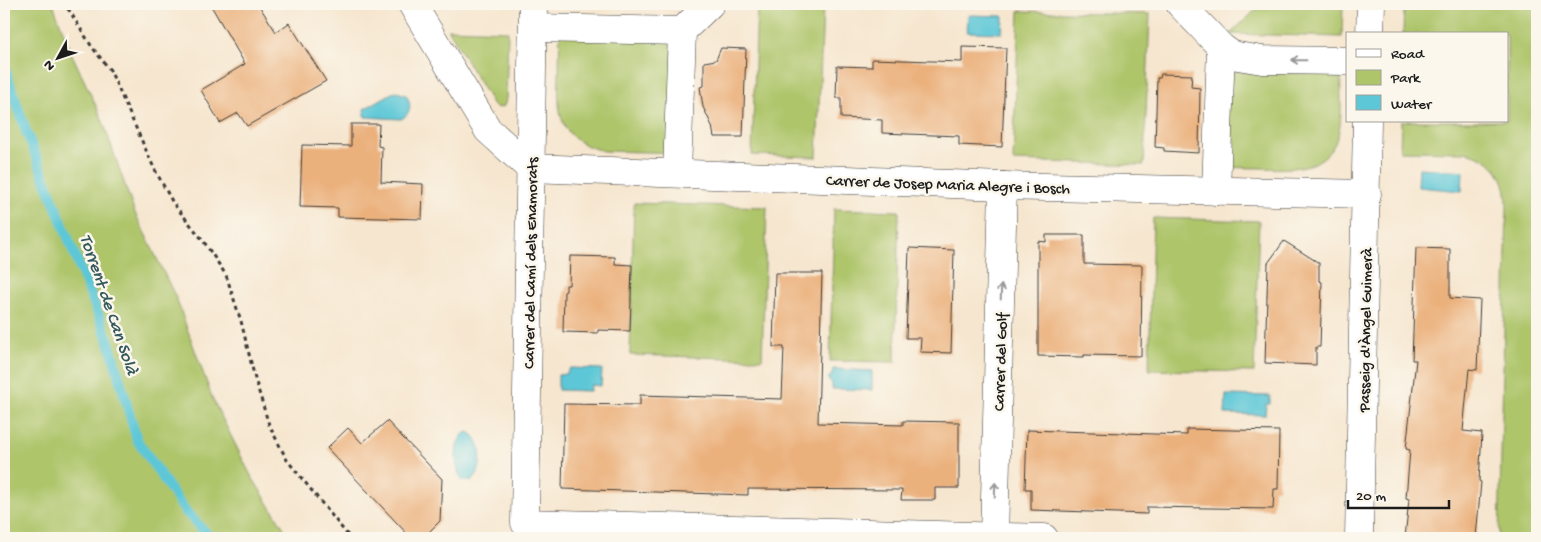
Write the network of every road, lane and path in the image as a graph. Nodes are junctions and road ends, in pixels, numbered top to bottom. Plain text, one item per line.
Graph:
1 (61, 4) edge
2 (412, 4) edge
3 (710, 4) edge
4 (1180, 4) edge
5 (1371, 4) edge
6 (533, 16) edge
7 (682, 31) junction
8 (1370, 32) edge
9 (1221, 47) junction
10 (1346, 61) edge
11 (1367, 122) edge
12 (530, 168) junction
13 (677, 174) junction
14 (1004, 186) junction
15 (1216, 191) junction
16 (1366, 194) junction
17 (994, 537) edge
18 (350, 538) edge
19 (1044, 538) edge
20 (1359, 538) edge

1 - 18 path
2 - 12 street
3 - 7 street
4 - 9 street
5 - 8 street
6 - 7 street
6 - 12 street, Carrer del Camí dels Enamorats
7 - 13 street
10 -> 9 street
9 - 15 street
11 - 16 street, Passeig d'Àngel Guimerà
12 - 13 street, Carrer de Josep Maria Alegre i Bosch
12 - 17 street, Carrer del Camí dels Enamorats
13 - 14 street, Carrer de Josep Maria Alegre i Bosch
14 - 15 street, Carrer de Josep Maria Alegre i Bosch
17 -> 14 street, Carrer del Golf
15 - 16 street, Carrer de Josep Maria Alegre i Bosch
16 - 20 street, Passeig d'Àngel Guimerà
17 - 19 street

